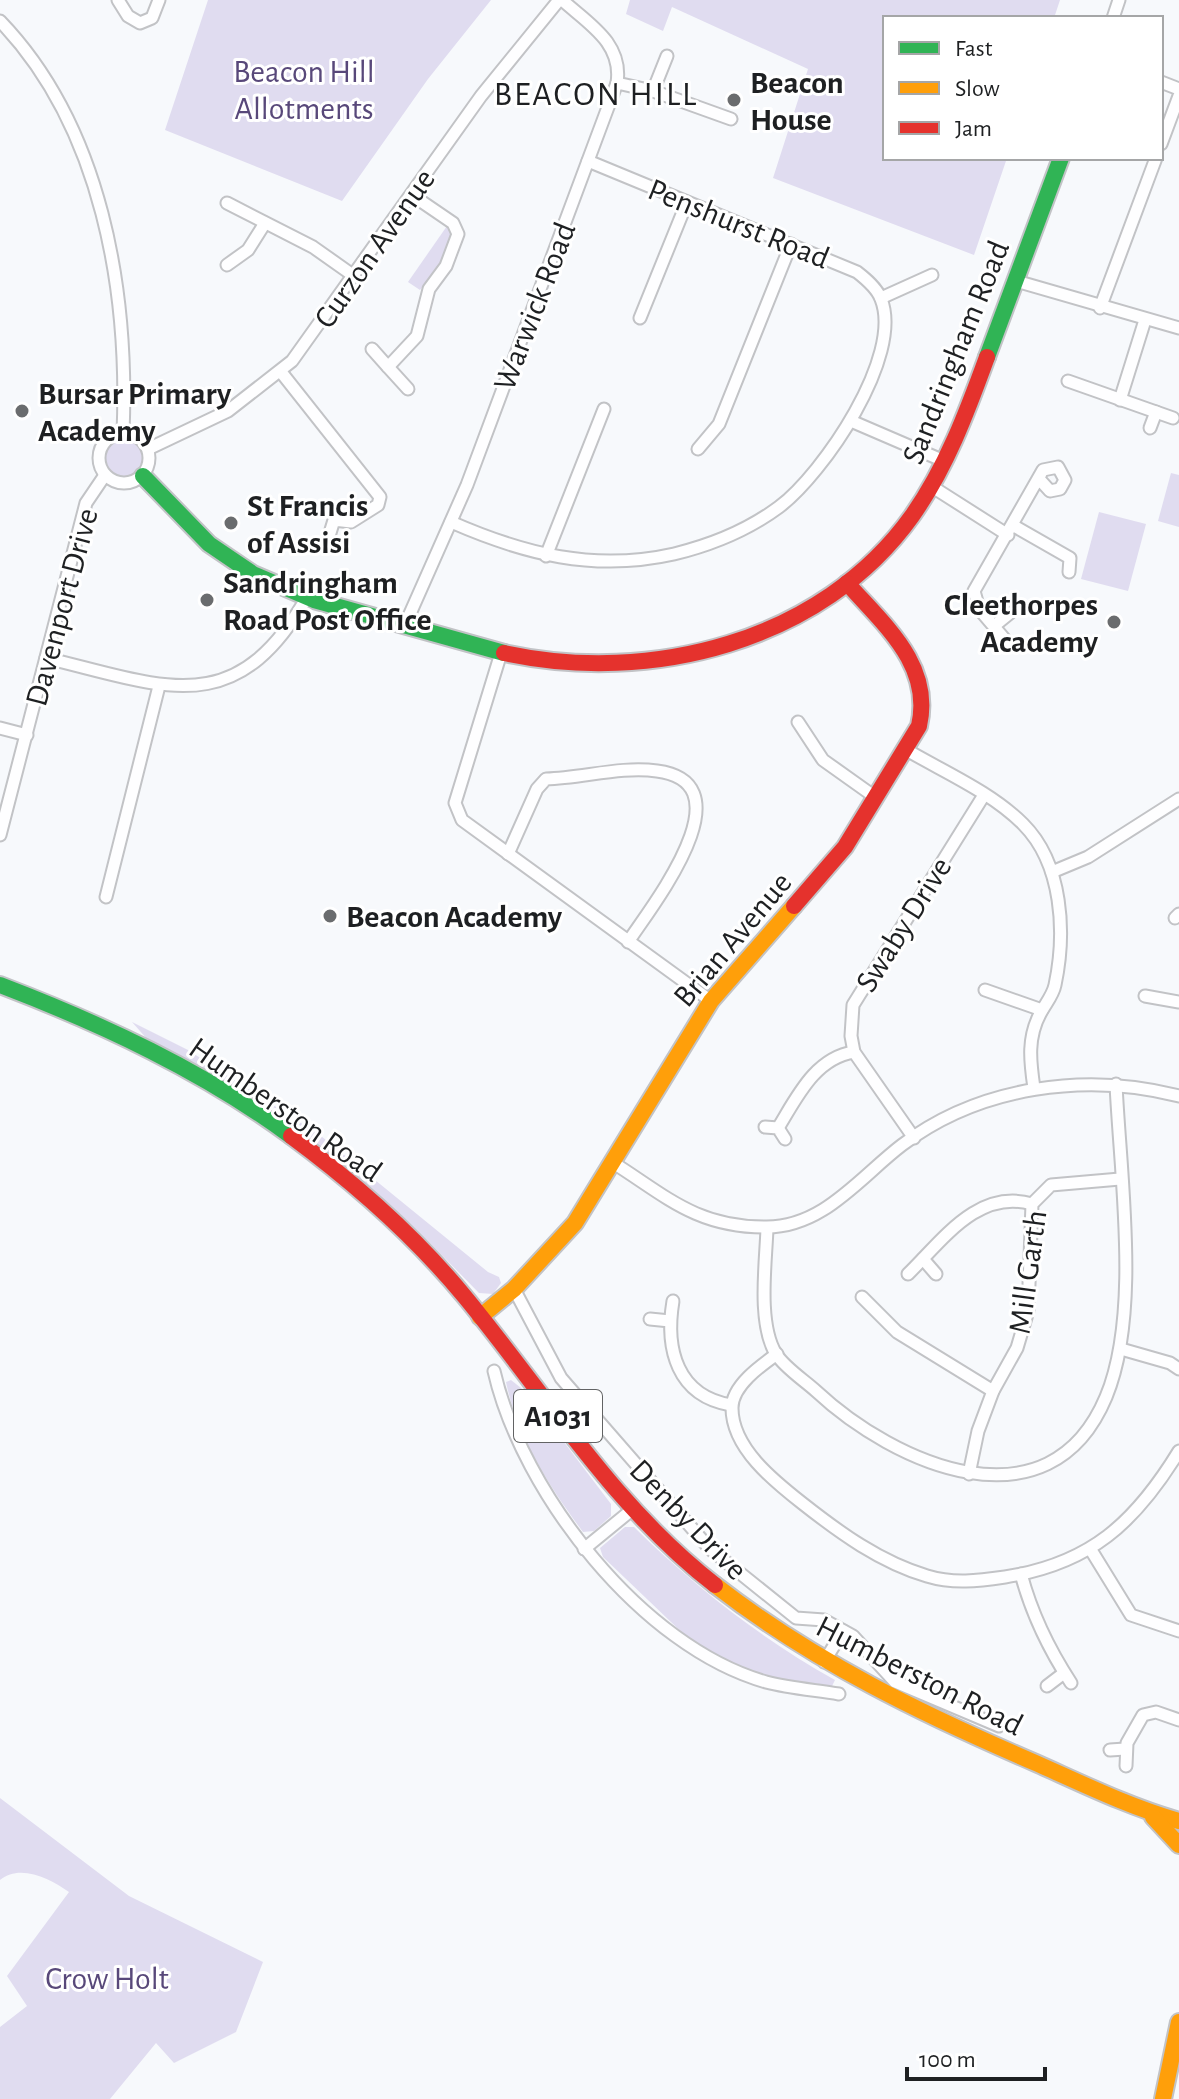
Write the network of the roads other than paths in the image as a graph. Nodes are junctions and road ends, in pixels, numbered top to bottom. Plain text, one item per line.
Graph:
1 (118, 0) edge
2 (159, 0) edge
3 (560, 0) edge
4 (0, 21) edge
5 (667, 56) dead end
6 (617, 83) junction
7 (653, 91) junction
8 (1179, 96) edge
9 (731, 119) dead end
10 (1163, 139) edge
11 (1060, 160) edge
12 (1155, 160) edge
13 (588, 161) junction
14 (412, 195) junction
15 (687, 202) junction
16 (227, 203) dead end
17 (265, 223) junction
18 (791, 244) junction
19 (227, 265) dead end
20 (932, 275) dead end
21 (354, 276) junction
22 (1016, 281) junction
23 (881, 298) junction
24 (1100, 308) junction
25 (640, 318) dead end
26 (1145, 320) junction
27 (1179, 328) edge
28 (372, 349) dead end
29 (388, 367) junction
30 (281, 372) junction
31 (1068, 381) dead end
32 (1083, 387) junction
33 (408, 389) dead end
34 (1120, 400) junction
35 (1078, 401) dead end
36 (604, 409) dead end
37 (1156, 412) junction
38 (1173, 418) dead end
39 (851, 421) junction
40 (1150, 428) dead end
41 (123, 433) junction
42 (148, 449) junction
43 (698, 449) dead end
44 (944, 461) junction
45 (105, 475) junction
46 (143, 476) junction
47 (1040, 480) dead end
48 (931, 486) junction
49 (451, 522) junction
50 (1011, 530) junction
51 (330, 533) dead end
52 (546, 556) junction
53 (1069, 572) dead end
54 (847, 583) junction
55 (307, 597) junction
56 (1010, 613) dead end
57 (405, 625) junction
58 (994, 626) junction
59 (1008, 643) dead end
60 (501, 653) junction
61 (46, 658) junction
62 (159, 686) junction
63 (798, 722) dead end
64 (0, 728) edge
65 (27, 735) junction
66 (905, 749) junction
67 (984, 795) junction
68 (875, 797) junction
69 (1179, 799) edge
70 (0, 835) edge
71 (508, 854) junction
72 (1052, 872) junction
73 (106, 897) dead end
74 (628, 942) junction
75 (0, 985) edge
76 (985, 990) dead end
77 (1145, 996) dead end
78 (711, 1001) junction
79 (1179, 1002) edge
80 (1042, 1010) junction
81 (854, 1052) junction
82 (1116, 1084) junction
83 (1034, 1088) junction
84 (1179, 1096) edge
85 (914, 1138) junction
86 (785, 1139) dead end
87 (612, 1162) junction
88 (1120, 1179) junction
89 (1032, 1204) junction
90 (767, 1228) junction
91 (923, 1259) junction
92 (908, 1274) dead end
93 (936, 1274) dead end
94 (514, 1289) junction
95 (862, 1297) dead end
96 (673, 1301) dead end
97 (480, 1317) junction
98 (650, 1319) dead end
99 (670, 1321) junction
100 (1121, 1349) junction
101 (777, 1354) junction
102 (1179, 1369) edge
103 (494, 1371) dead end
104 (993, 1391) junction
105 (731, 1405) junction
106 (1179, 1451) edge
107 (969, 1474) junction
108 (634, 1508) junction
109 (584, 1549) junction
110 (1091, 1550) junction
111 (1021, 1574) junction
112 (843, 1631) junction
113 (1179, 1631) edge
114 (824, 1662) junction
115 (1047, 1686) dead end
116 (839, 1694) dead end
117 (1179, 1720) edge
118 (999, 1726) dead end
119 (1125, 1749) junction
120 (1110, 1750) dead end
121 (1126, 1766) dead end
122 (1144, 1811) junction
123 (1179, 1821) edge
124 (1179, 1845) edge
125 (1179, 2022) edge
126 (1163, 2099) edge

1 - 2 street
3 - 6 street
3 - 14 street, Curzon Avenue
4 - 41 street
5 - 7 street
6 - 7 street
6 - 13 street, Warwick Road
7 - 9 street
8 - 10 street
11 - 22 street, Sandringham Road
12 - 24 street
13 - 15 street, Penshurst Road
13 - 49 street, Warwick Road
14 - 21 street, Curzon Avenue
14 - 29 street
15 - 18 street, Penshurst Road
15 - 25 street
16 - 17 street
17 - 19 street
17 - 21 street
18 - 23 street, Penshurst Road
18 - 43 street
20 - 23 street
21 - 30 street, Curzon Avenue
22 - 24 street
22 - 44 street, Sandringham Road
23 - 39 street
24 - 26 street
26 - 27 street
26 - 34 street
28 - 29 street
29 - 33 street
30 - 42 street, Curzon Avenue
30 - 51 street
31 - 32 street
32 - 34 street
32 - 35 street
34 - 37 street
36 - 52 street
37 - 38 street
37 - 40 street
39 - 44 street
39 - 52 street
41 - 42 street
41 - 45 street
42 - 46 street
44 - 48 street, Sandringham Road
45 - 46 street
45 - 61 street, Davenport Drive
46 - 55 street, Sandringham Road
47 - 50 street
48 - 50 street
48 - 54 street, Sandringham Road
49 - 52 street
49 - 57 street, Warwick Road
50 - 53 street
50 - 58 street
54 - 60 street, Sandringham Road
54 - 66 street, Brian Avenue
55 - 57 street, Sandringham Road
55 - 62 street
56 - 58 street
57 - 60 street, Sandringham Road
58 - 59 street
60 - 71 street
61 - 62 street
61 - 65 street, Davenport Drive
62 - 73 street
63 - 68 street
64 - 65 street
65 - 70 street, Davenport Drive
66 - 67 street
66 - 68 street, Brian Avenue
67 - 72 street
67 - 81 street, Swaby Drive
68 - 78 street, Brian Avenue
69 - 72 street
71 - 74 street
71 - 74 street
72 - 80 street
74 - 78 street
75 - 97 street, Humberston Road / A1031
76 - 80 street
77 - 79 street
78 - 87 street, Brian Avenue
80 - 83 street
81 - 85 street
81 - 86 street
82 - 83 street
82 - 84 street
82 - 88 street
83 - 85 street
85 - 90 street
87 - 90 street
87 - 94 street, Brian Avenue
88 - 89 street, Mill Garth
88 - 100 street
89 - 91 street
89 - 104 street, Mill Garth
90 - 101 street
91 - 92 street
91 - 93 street
94 - 97 street, Brian Avenue
94 - 112 street, Denby Drive
95 - 104 street
96 - 99 street
97 - 108 street, Humberston Road / A1031
98 - 99 street
99 - 105 street
100 - 102 street
100 - 107 street
101 - 105 street
101 - 107 street
103 - 109 street
104 - 107 street, Mill Garth
105 - 111 street
106 - 110 street
108 - 109 street
108 - 114 street, Humberston Road / A1031
109 - 116 street
110 - 111 street
110 - 113 street
111 - 115 street
112 - 114 street
112 - 118 street, Denby Drive
114 - 122 street, Humberston Road / A1031
117 - 119 street
119 - 120 street
119 - 121 street
122 - 123 street, Humberston Road / A1031
122 - 124 street, Humberston Road / A1031
125 - 126 street

